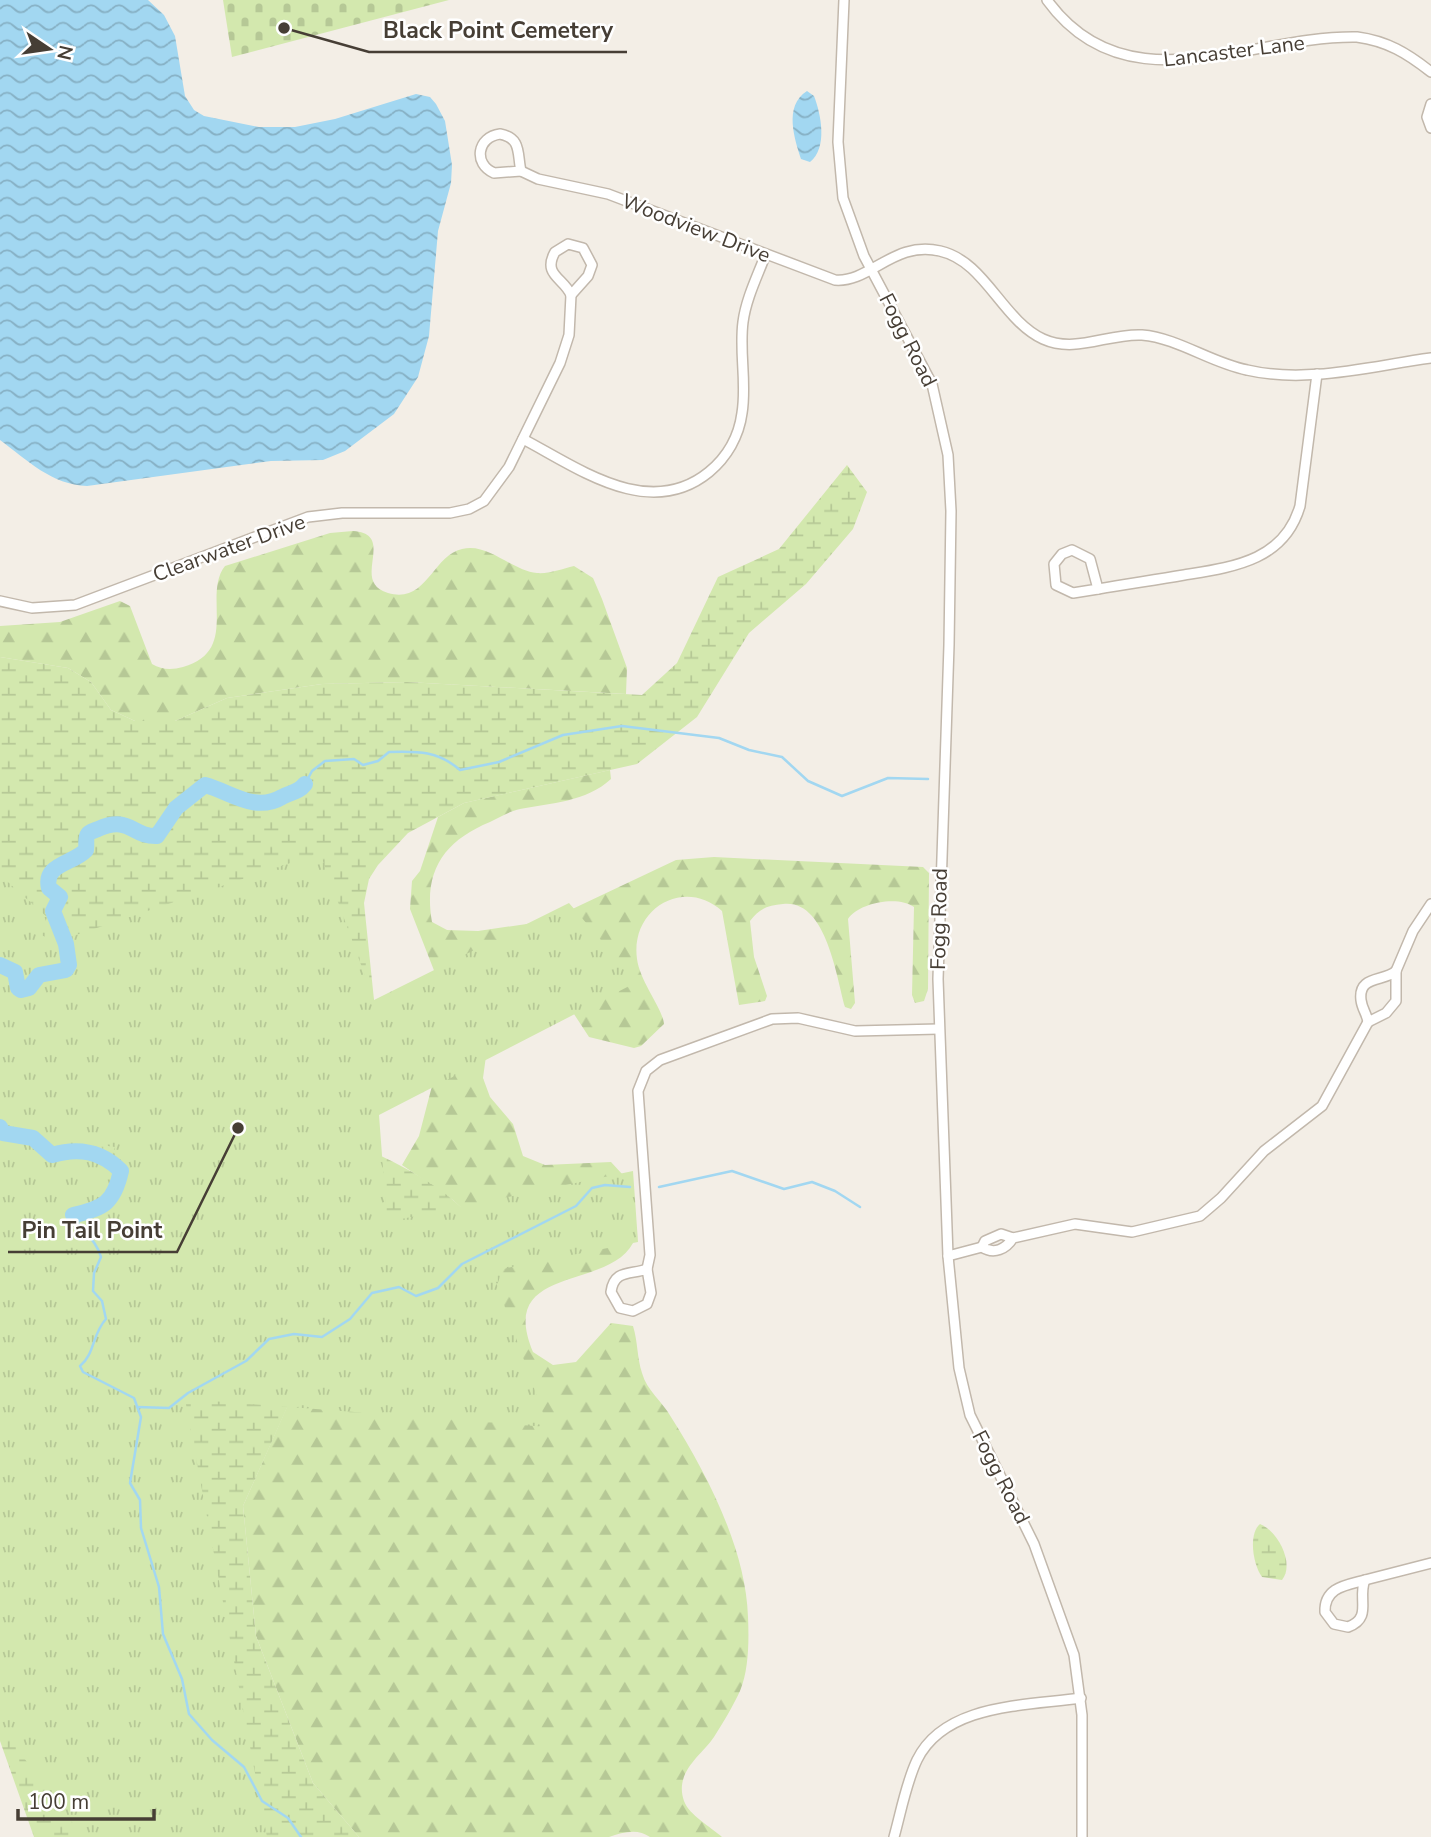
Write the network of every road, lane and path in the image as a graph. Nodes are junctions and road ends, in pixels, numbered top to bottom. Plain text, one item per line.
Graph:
1 (844, 0) edge
2 (1047, 0) edge
3 (1431, 72) edge
4 (1431, 104) edge
5 (1431, 128) edge
6 (521, 171) junction
7 (765, 256) junction
8 (870, 268) junction
9 (571, 295) junction
10 (1431, 358) edge
11 (1317, 373) junction
12 (523, 439) junction
13 (1098, 589) junction
14 (0, 601) edge
15 (1431, 904) edge
16 (1396, 971) junction
17 (1368, 1022) junction
18 (939, 1029) junction
19 (1013, 1238) junction
20 (982, 1247) junction
21 (948, 1256) junction
22 (648, 1269) junction
23 (1431, 1563) edge
24 (1365, 1580) junction
25 (1081, 1698) junction
26 (894, 1837) edge
27 (1082, 1837) edge

1 - 8 street, Fogg Road
2 - 3 street, Lancaster Lane
4 - 5 street
6 - 6 street, Woodview Drive
6 - 7 street, Woodview Drive
7 - 8 street, Woodview Drive
7 - 12 street
8 - 11 street, Woodview Drive
8 - 18 street, Fogg Road
9 - 9 street
9 - 12 street, Clearwater Drive
10 - 11 street, Woodview Drive
11 - 13 street
12 - 14 street, Clearwater Drive
13 - 13 street
15 - 16 street
16 - 17 street
16 - 17 street
17 - 19 street
18 - 21 street, Fogg Road
18 - 22 street
19 - 20 street
19 - 20 street
20 - 21 street
21 - 25 street, Fogg Road
22 - 22 street
23 - 24 street
24 - 24 street
25 - 26 street
25 - 27 street, Fogg Road

